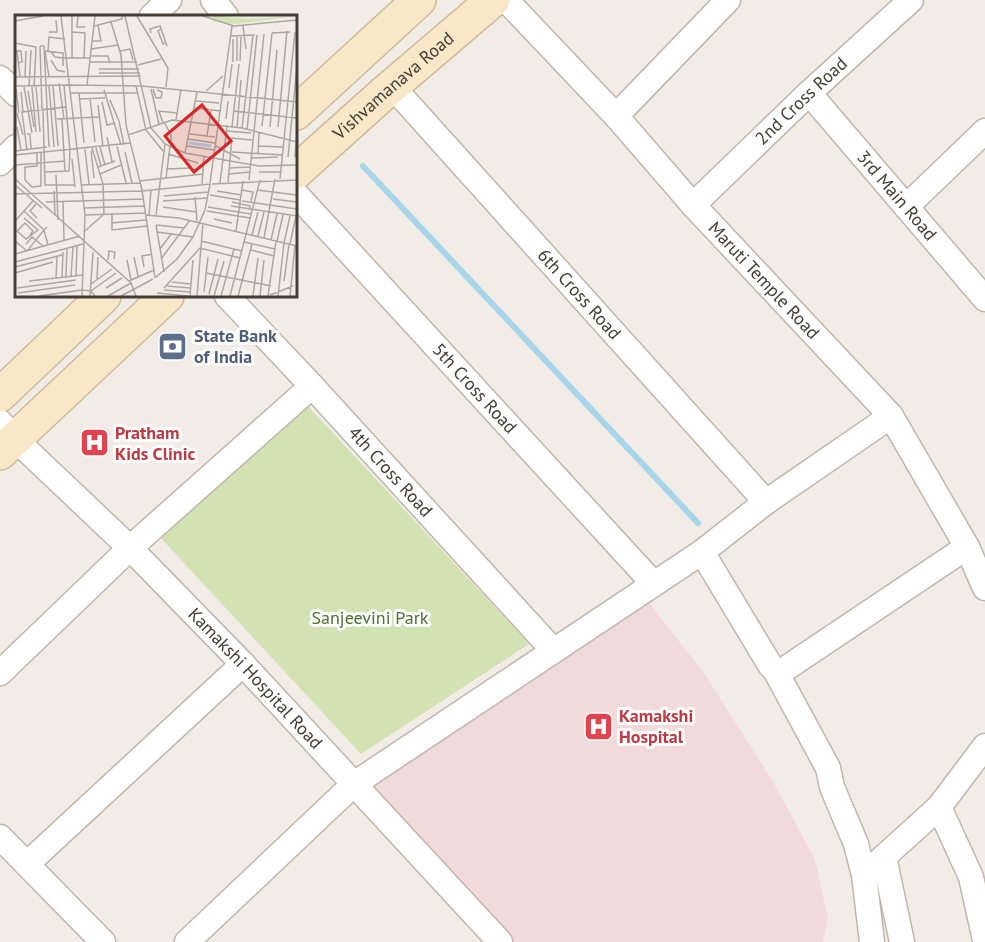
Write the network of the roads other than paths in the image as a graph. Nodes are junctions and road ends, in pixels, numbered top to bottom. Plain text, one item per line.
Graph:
1 (169, 0) edge
2 (213, 0) edge
3 (419, 0) edge
4 (493, 0) edge
5 (506, 0) edge
6 (728, 0) edge
7 (911, 0) edge
8 (153, 15) edge
9 (224, 15) edge
10 (0, 78) edge
11 (392, 86) junction
12 (15, 93) edge
13 (809, 93) junction
14 (297, 110) edge
15 (615, 116) junction
16 (985, 131) edge
17 (15, 148) edge
18 (0, 163) edge
19 (297, 171) edge
20 (297, 195) edge
21 (693, 205) junction
22 (906, 207) junction
23 (103, 297) edge
24 (166, 297) edge
25 (228, 297) edge
26 (985, 298) edge
27 (312, 386) junction
28 (0, 395) edge
29 (891, 417) junction
30 (5, 438) edge
31 (766, 502) junction
32 (968, 547) junction
33 (130, 548) junction
34 (702, 552) junction
35 (653, 583) junction
36 (985, 588) edge
37 (553, 650) junction
38 (243, 664) junction
39 (775, 670) junction
40 (0, 673) edge
41 (985, 746) edge
42 (354, 784) junction
43 (939, 807) junction
44 (0, 837) edge
45 (884, 857) junction
46 (27, 864) junction
47 (864, 875) junction
48 (985, 939) edge
49 (103, 942) edge
50 (187, 942) edge
51 (500, 942) edge
52 (872, 942) edge
53 (902, 942) edge

1 - 8 street
2 - 9 street
3 - 14 main road
4 - 11 main road, Vishvamanava Road
5 - 15 street, Maruti Temple Road
6 - 15 street
7 - 13 street, 2nd Cross Road
10 - 12 street
11 - 19 main road, Vishvamanava Road
11 - 31 street, 6th Cross Road
13 - 21 street, 2nd Cross Road
13 - 22 street, 3rd Main Road
15 - 21 street, Maruti Temple Road
16 - 22 street
17 - 18 street
20 - 35 street, 5th Cross Road
21 - 29 street, Maruti Temple Road
22 - 26 street, 3rd Main Road
23 - 28 main road
24 - 30 main road
25 - 27 street, 4th Cross Road
27 - 33 street
27 - 37 street, 4th Cross Road
29 - 31 street
29 - 32 street, Maruti Temple Road
30 - 33 street, Kamakshi Hospital Road
31 - 34 street
32 - 36 street, Maruti Temple Road
32 - 39 street
33 - 38 street, Kamakshi Hospital Road
33 - 40 street
34 - 35 street
34 - 39 street
35 - 37 street
37 - 42 street
38 - 42 street, Kamakshi Hospital Road
38 - 46 street
39 - 47 street
41 - 43 street
42 - 50 street
42 - 51 street, Kamakshi Hospital Road
43 - 45 street
43 - 48 street
44 - 46 street
45 - 47 street
45 - 53 street
46 - 49 street
47 - 52 street

